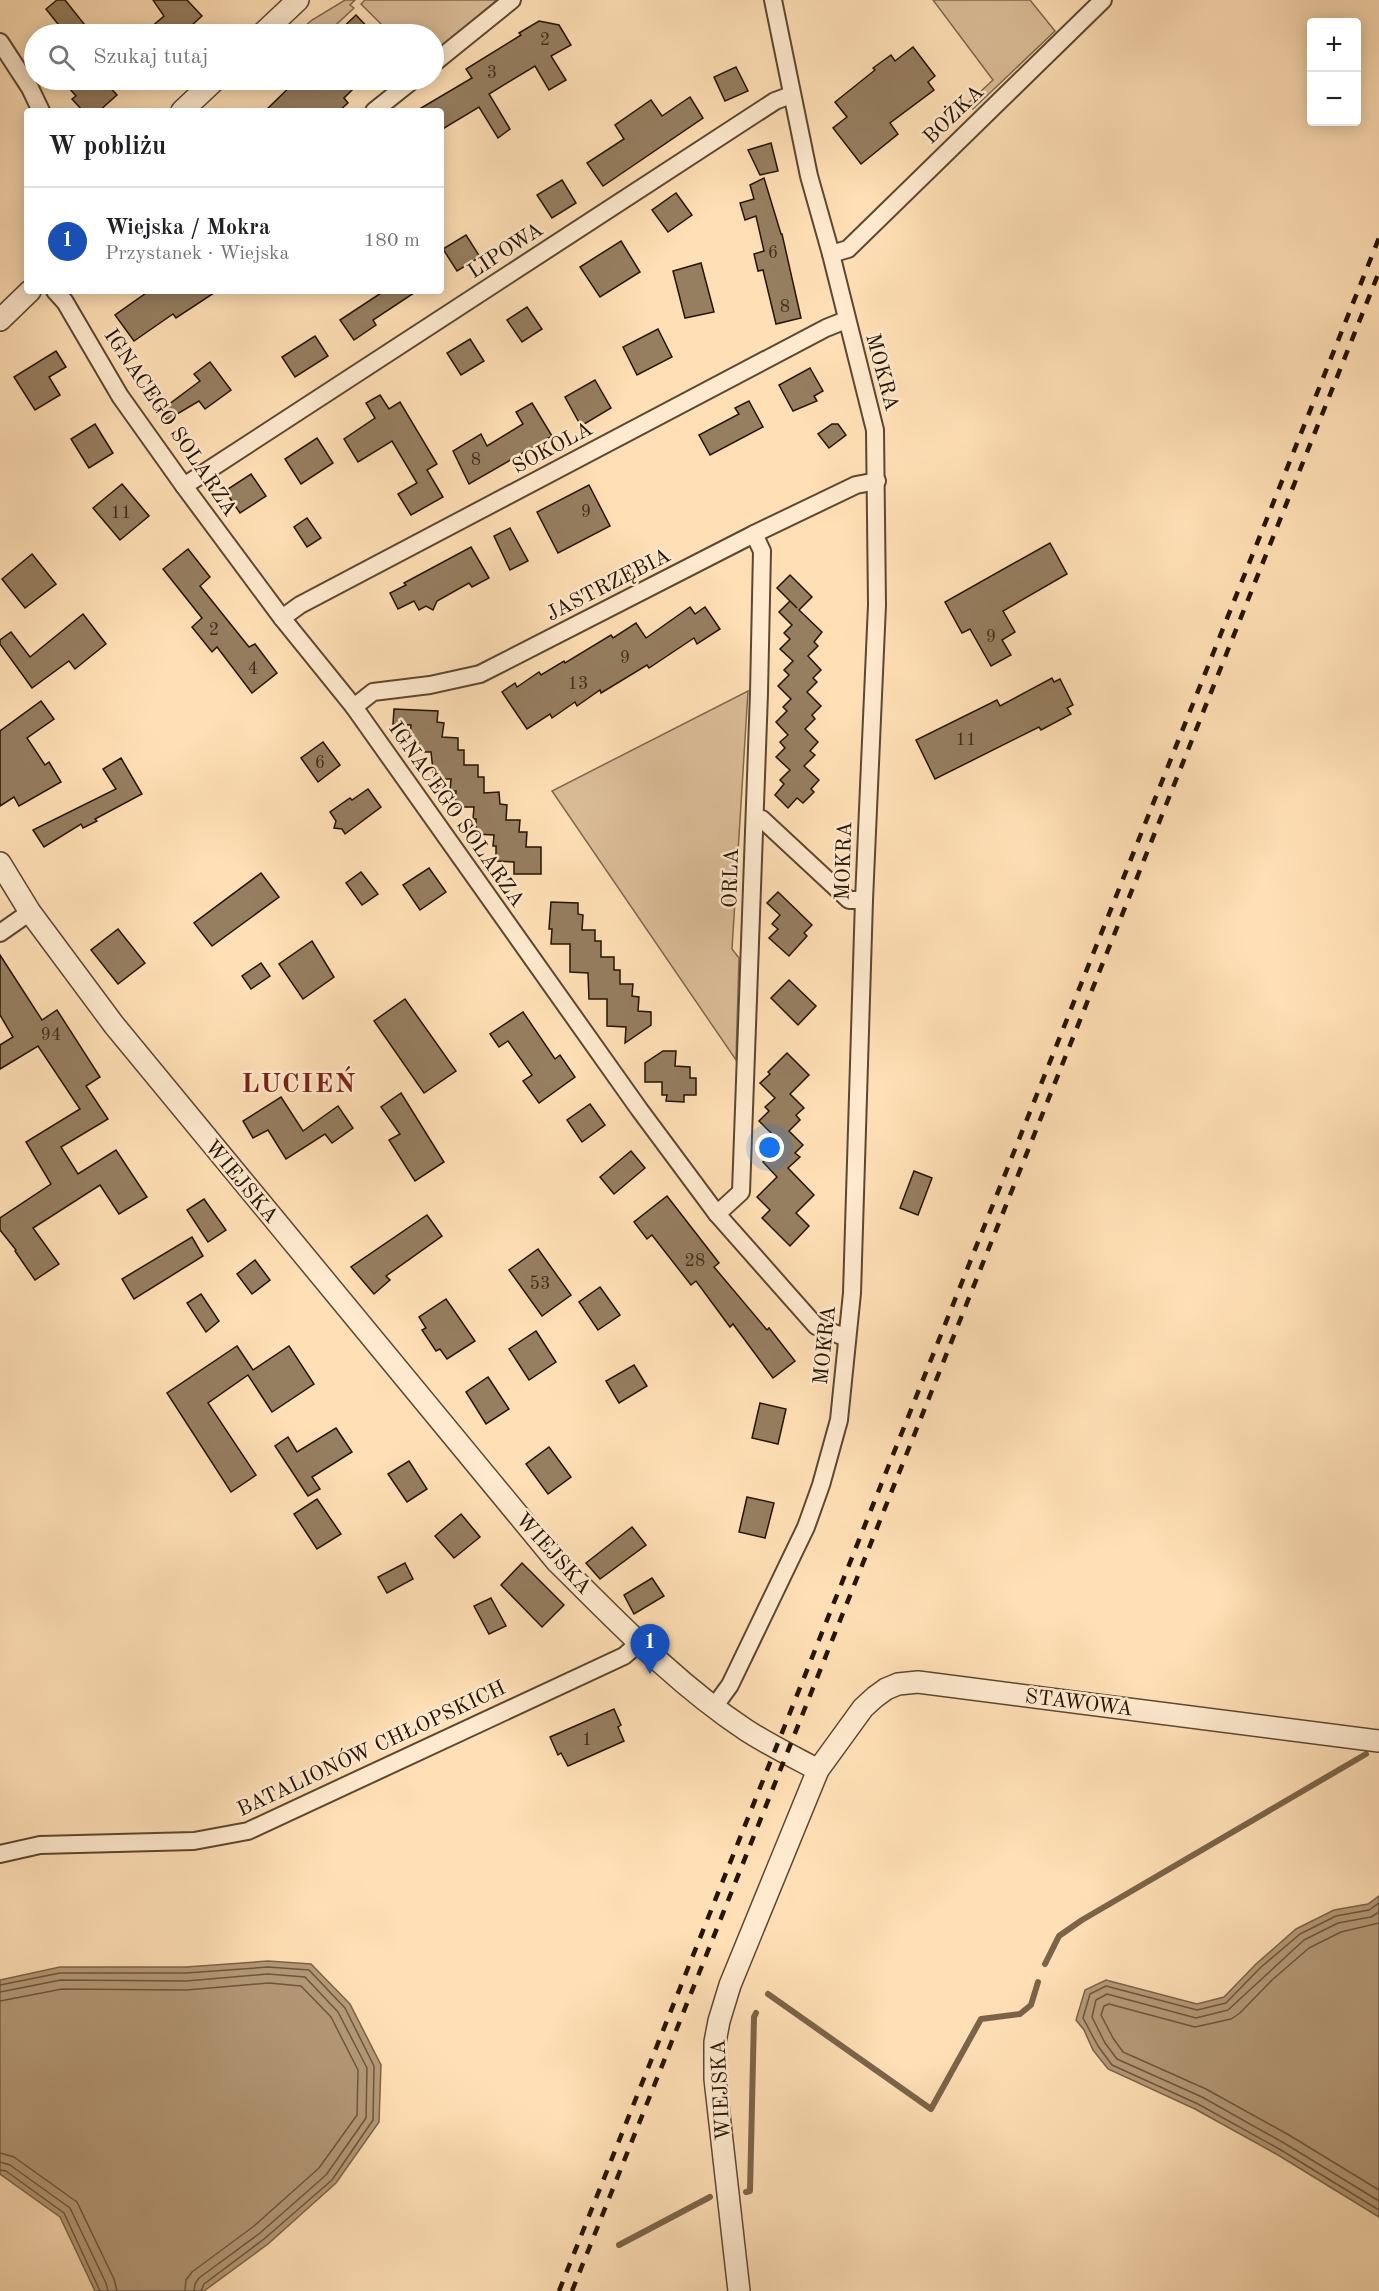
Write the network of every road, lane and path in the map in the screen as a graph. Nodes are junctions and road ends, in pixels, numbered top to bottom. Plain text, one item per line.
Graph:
1 (298, 0) edge
2 (512, 0) edge
3 (773, 0) edge
4 (1103, 0) edge
5 (273, 24) edge
6 (0, 42) edge
7 (444, 55) edge
8 (24, 79) edge
9 (31, 90) edge
10 (204, 90) edge
11 (400, 90) edge
12 (791, 95) junction
13 (40, 108) edge
14 (185, 108) edge
15 (378, 108) edge
16 (831, 254) junction
17 (27, 294) edge
18 (57, 294) edge
19 (0, 320) edge
20 (846, 320) junction
21 (877, 482) junction
22 (184, 486) junction
23 (754, 534) junction
24 (282, 618) junction
25 (354, 707) junction
26 (754, 817) junction
27 (0, 863) edge
28 (864, 900) junction
29 (30, 912) junction
30 (0, 933) edge
31 (717, 1214) junction
32 (847, 1338) junction
33 (639, 1643) junction
34 (714, 1707) junction
35 (1379, 1741) edge
36 (818, 1770) junction
37 (0, 1854) edge
38 (739, 2291) edge

1 - 5 street
2 - 7 street
3 - 12 street, MOKRA
4 - 16 street, BOŻKA
6 - 8 street
9 - 13 street
10 - 14 street
11 - 15 street
12 - 16 street, MOKRA
12 - 22 street, LIPOWA
16 - 20 street, MOKRA
17 - 19 street
18 - 22 street, IGNACEGO SOLARZA
20 - 21 street, MOKRA
20 - 24 street, SOKOLA
21 - 23 street, JASTRZĘBIA
21 - 28 street, MOKRA
22 - 24 street, IGNACEGO SOLARZA
23 - 25 street, JASTRZĘBIA
23 - 26 street, ORLA
24 - 25 street, IGNACEGO SOLARZA
25 - 31 street, IGNACEGO SOLARZA
26 - 28 street
26 - 31 street, ORLA
27 - 29 street, WIEJSKA
28 - 32 street, MOKRA
29 - 30 street
29 - 33 street, WIEJSKA
31 - 32 street, IGNACEGO SOLARZA
32 - 34 street, MOKRA
33 - 34 street, WIEJSKA
33 - 37 street, BATALIONÓW CHŁOPSKICH
34 - 36 street, WIEJSKA
35 - 36 street, STAWOWA
36 - 38 street, WIEJSKA

